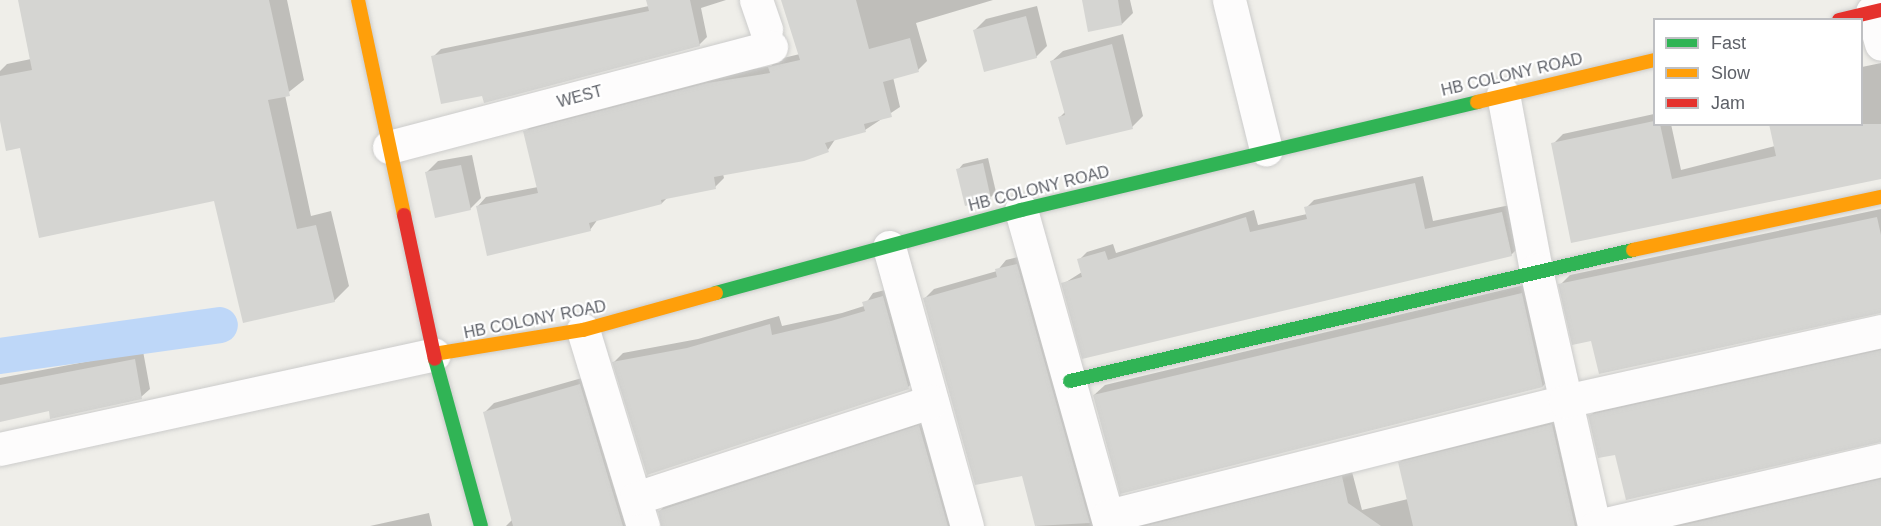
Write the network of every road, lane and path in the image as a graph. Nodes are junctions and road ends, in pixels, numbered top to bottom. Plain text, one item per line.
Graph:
1 (358, 0) edge
2 (1229, 0) edge
3 (1876, 11) edge
4 (1847, 18) edge
5 (764, 26) edge
6 (1881, 44) edge
7 (1653, 60) edge
8 (1503, 94) junction
9 (389, 147) junction
10 (1266, 150) junction
11 (1881, 197) edge
12 (1021, 210) junction
13 (889, 247) junction
14 (1536, 270) junction
15 (583, 330) junction
16 (1881, 331) edge
17 (434, 354) junction
18 (1070, 381) junction
19 (932, 401) junction
20 (1565, 401) junction
21 (0, 449) edge
22 (1881, 460) edge
23 (640, 512) edge
24 (1109, 521) edge
25 (480, 526) edge
26 (965, 526) edge
27 (1596, 526) edge

1 - 9 street
2 - 10 street
3 - 4 street
3 - 6 street
5 - 9 street, WEST
7 - 8 street, HB COLONY ROAD
8 - 10 street, HB COLONY ROAD
8 - 14 street
9 - 17 street
10 - 12 street, HB COLONY ROAD
11 - 14 street
12 - 13 street, HB COLONY ROAD
12 - 18 street
13 - 15 street, HB COLONY ROAD
13 - 19 street
14 - 18 street
14 - 20 street
15 - 17 street, HB COLONY ROAD
15 - 23 street
16 - 20 street
17 - 21 street
17 - 25 street
18 - 24 street
19 - 23 street
19 - 26 street
20 - 24 street
20 - 27 street
22 - 27 street

